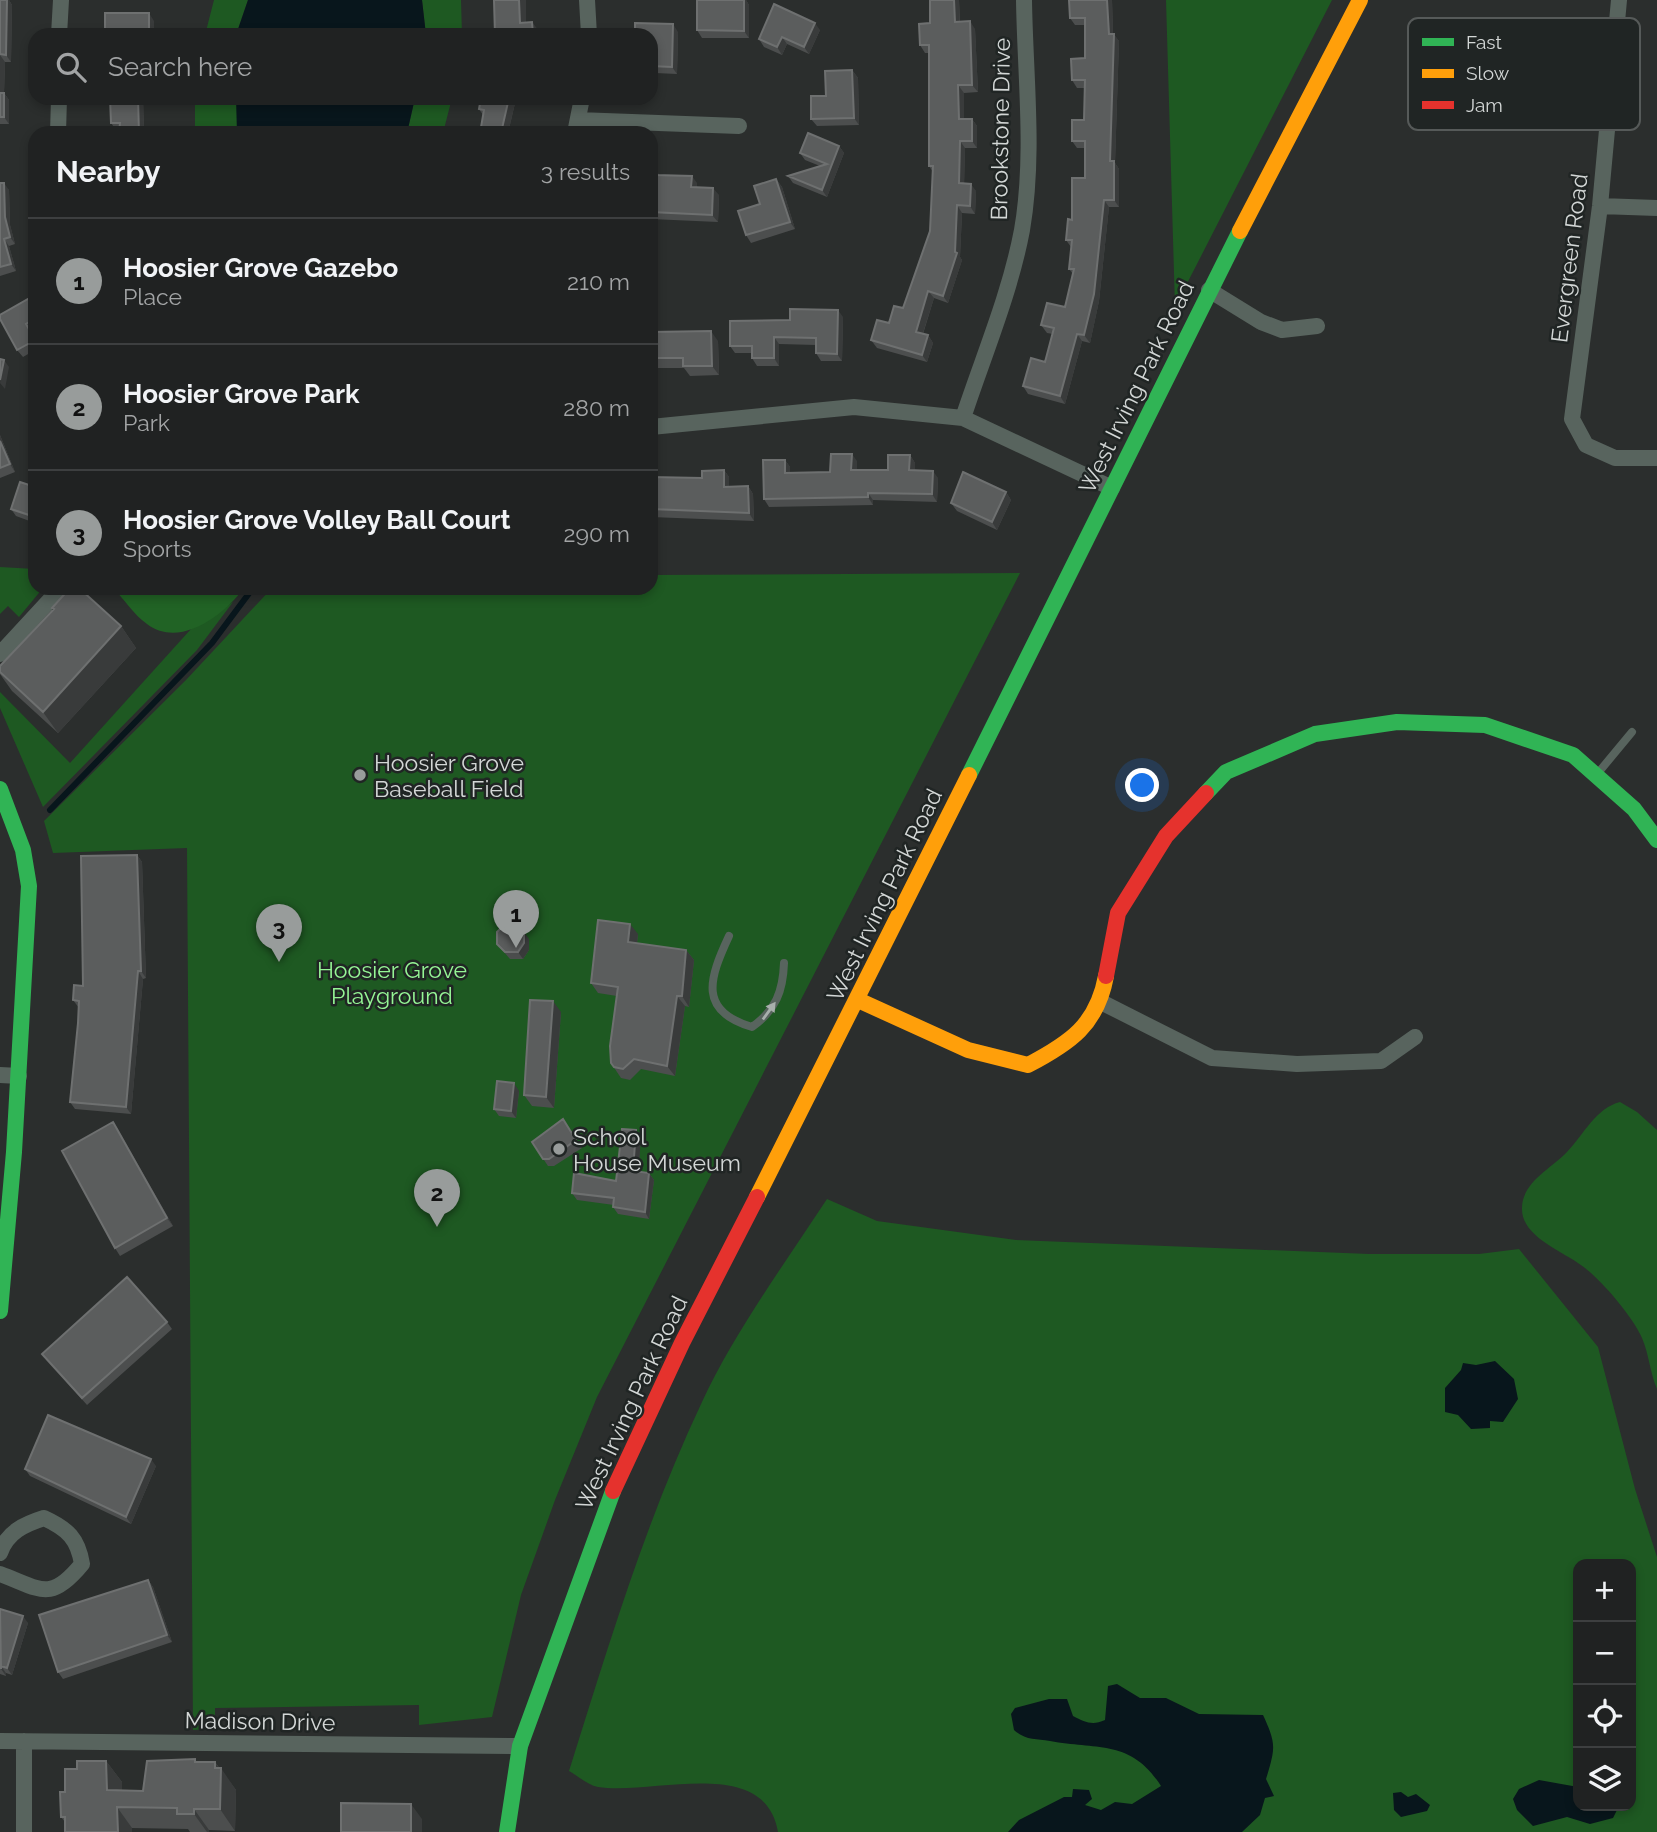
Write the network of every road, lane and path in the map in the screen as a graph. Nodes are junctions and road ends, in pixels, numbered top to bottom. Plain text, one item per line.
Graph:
1 (61, 0) edge
2 (587, 0) edge
3 (1024, 0) edge
4 (1360, 0) edge
5 (1619, 0) edge
6 (1617, 18) edge
7 (60, 28) edge
8 (589, 28) edge
9 (59, 105) edge
10 (581, 105) edge
11 (58, 126) edge
12 (576, 126) edge
13 (658, 127) edge
14 (739, 127) dead end
15 (1607, 130) edge
16 (1600, 206) junction
17 (1657, 208) edge
18 (1209, 290) junction
19 (1317, 326) dead end
20 (963, 418) junction
21 (658, 426) edge
22 (1657, 458) edge
23 (1112, 488) junction
24 (55, 595) edge
25 (0, 654) edge
26 (1632, 732) dead end
27 (1596, 775) junction
28 (0, 789) edge
29 (1657, 840) edge
30 (729, 936) dead end
31 (784, 963) dead end
32 (858, 1000) junction
33 (1101, 1002) junction
34 (1415, 1037) dead end
35 (0, 1075) edge
36 (19, 1076) junction
37 (0, 1311) edge
38 (0, 1553) edge
39 (0, 1574) edge
40 (0, 1741) edge
41 (24, 1741) junction
42 (520, 1746) junction
43 (24, 1832) edge
44 (507, 1832) edge

1 - 7 street
2 - 8 street
3 - 20 street, Brookstone Drive
4 - 18 main road, West Irving Park Road
5 - 6 street, Evergreen Road
9 - 11 street
10 - 12 street
13 - 14 street
15 - 16 street, Evergreen Road
16 - 17 street
16 - 22 street, Evergreen Road
18 - 19 street
18 - 23 main road, West Irving Park Road
20 - 21 street
20 - 23 street
23 - 32 main road, West Irving Park Road
24 - 25 street
26 - 27 lane
27 - 29 main road
27 - 33 main road
28 - 36 main road
30 -> 31 lane
32 - 33 main road
32 - 42 main road, West Irving Park Road
33 - 34 street
35 - 36 street
36 - 37 main road
38 - 39 street
40 - 41 street, Madison Drive
41 - 42 street, Madison Drive
41 - 43 street
42 - 44 main road, West Irving Park Road

